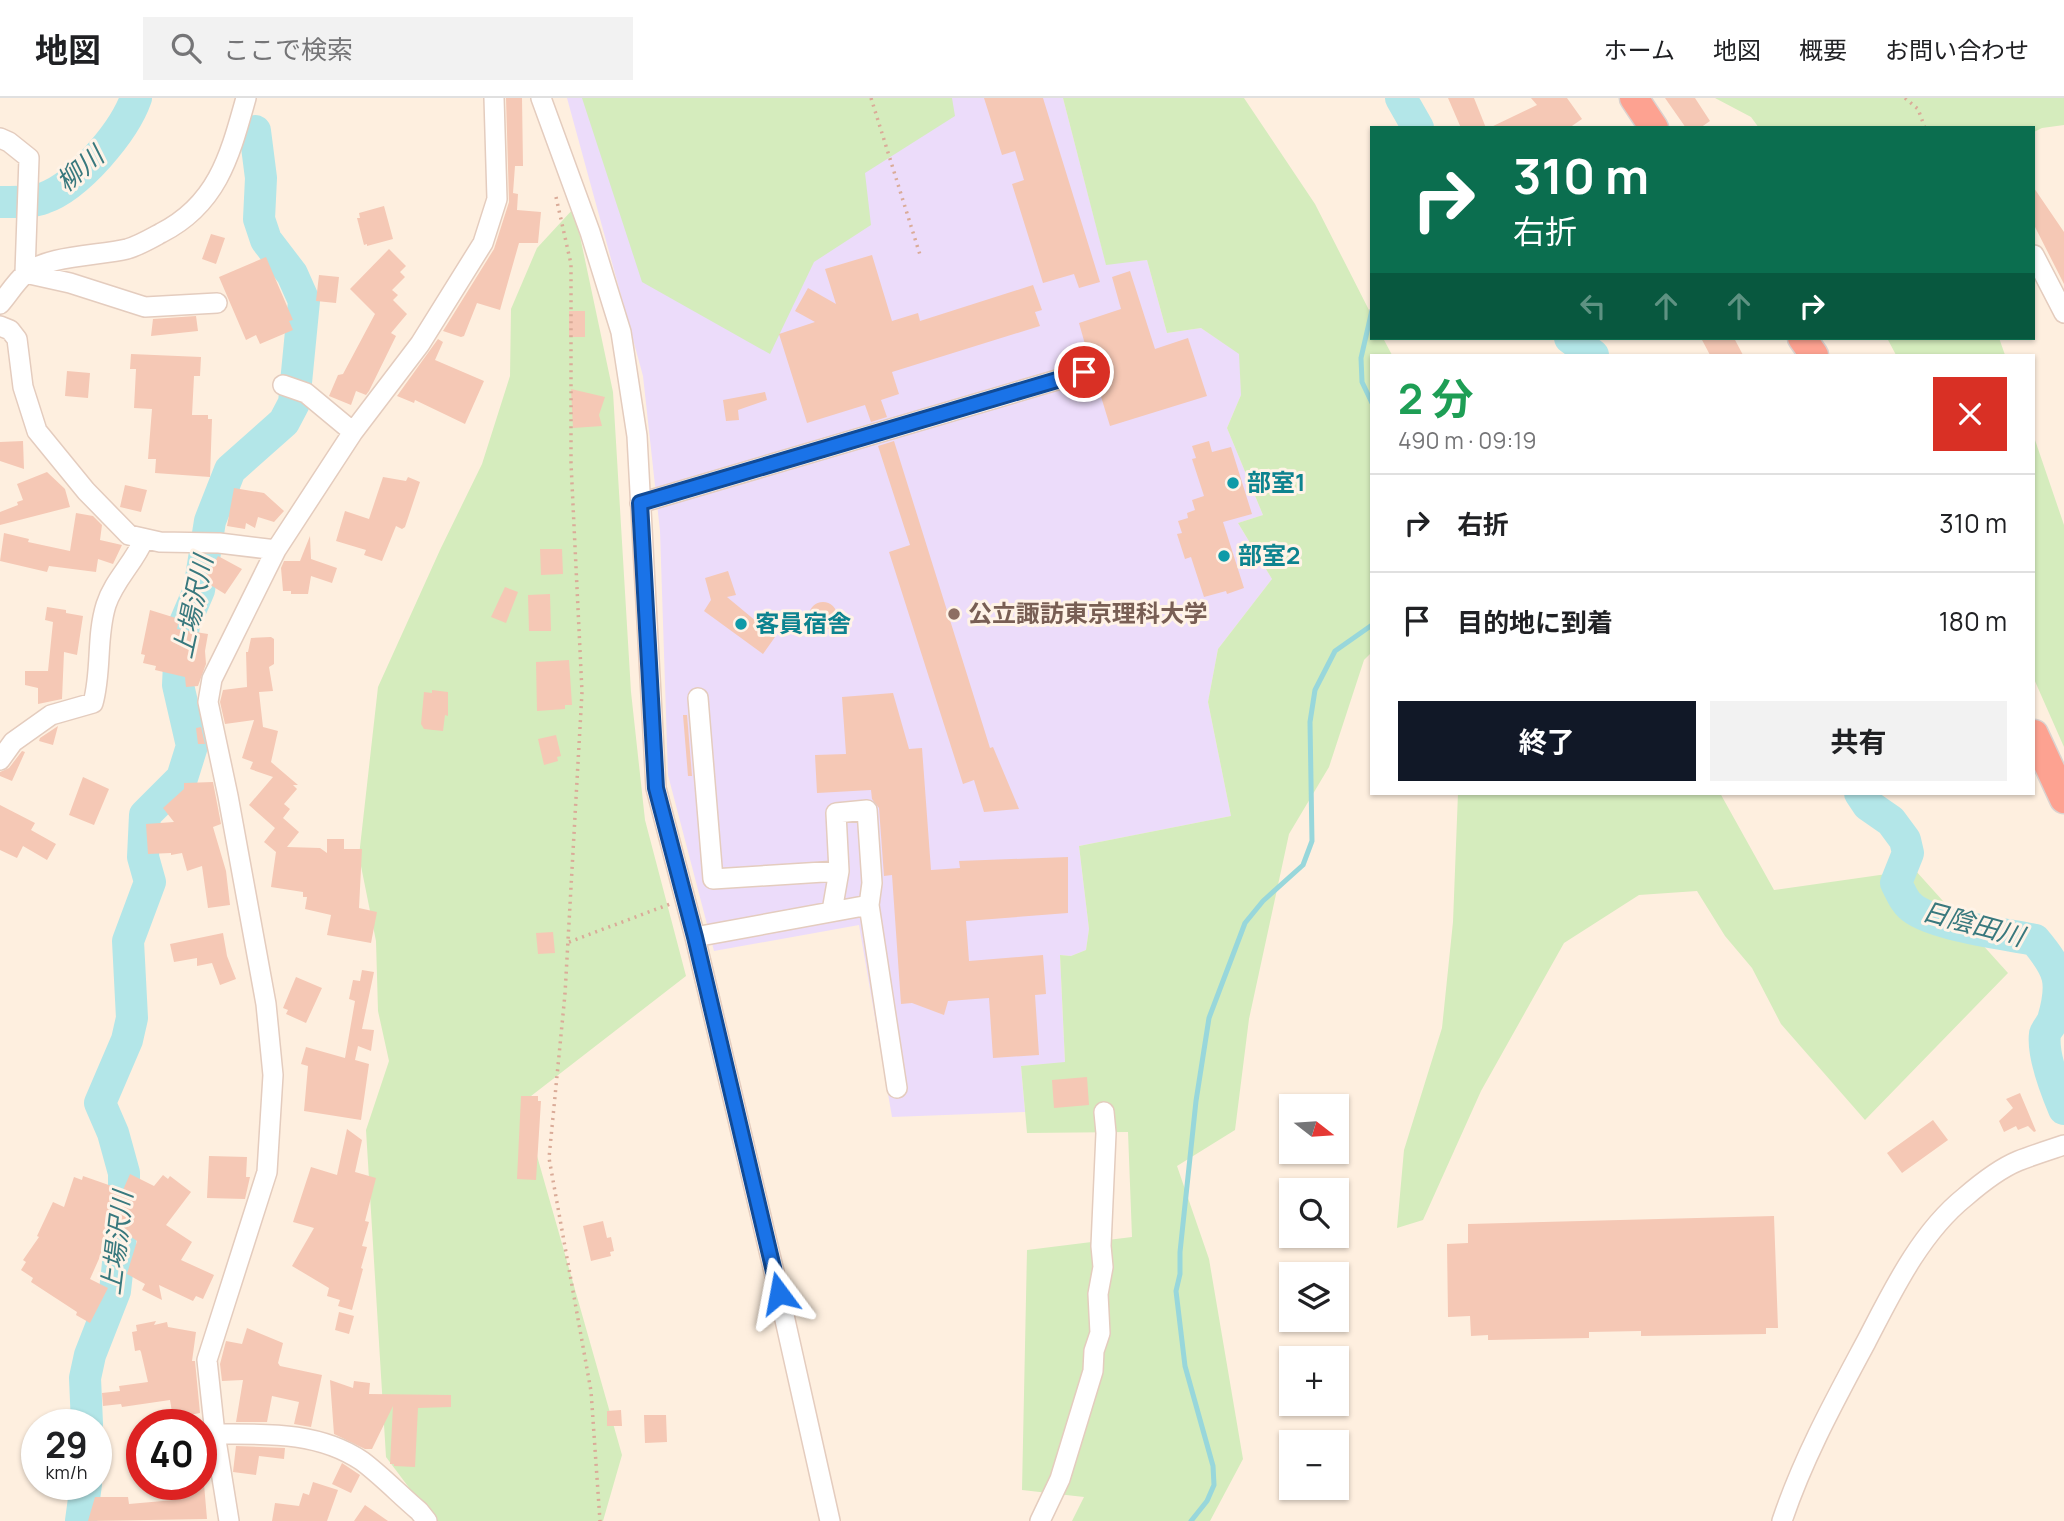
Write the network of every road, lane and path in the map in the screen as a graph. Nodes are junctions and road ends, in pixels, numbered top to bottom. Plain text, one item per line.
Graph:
1 (246, 98) edge
2 (494, 98) edge
3 (541, 98) edge
4 (871, 98) edge
5 (1633, 98) edge
6 (1905, 98) edge
7 (1653, 126) edge
8 (1924, 126) edge
9 (0, 138) edge
10 (555, 189) dead end
11 (921, 258) dead end
12 (2035, 258) edge
13 (25, 274) junction
14 (217, 303) dead end
15 (0, 304) edge
16 (2064, 313) edge
17 (0, 326) edge
18 (1084, 372) dead end
19 (283, 385) dead end
20 (353, 432) junction
21 (640, 503) junction
22 (145, 539) junction
23 (276, 550) junction
24 (698, 698) dead end
25 (2035, 736) edge
26 (0, 760) edge
27 (2064, 799) edge
28 (838, 871) junction
29 (685, 899) junction
30 (869, 905) junction
31 (832, 912) junction
32 (695, 937) junction
33 (568, 942) junction
34 (897, 1088) dead end
35 (1104, 1112) dead end
36 (2064, 1145) edge
37 (212, 1409) edge
38 (217, 1434) edge
39 (217, 1446) edge
40 (229, 1521) edge
41 (427, 1521) edge
42 (600, 1521) edge
43 (830, 1521) edge
44 (1040, 1521) edge
45 (1782, 1521) edge

1 - 13 street
2 - 20 street
3 - 21 street
4 - 11 path
5 - 7 highway
6 - 8 path
9 - 13 street
10 - 33 path
12 - 16 street
13 - 14 street
13 - 15 street
17 - 22 street
18 - 21 street
19 - 20 street
20 - 23 street
21 - 29 street
22 - 23 street
22 - 26 street
23 - 37 street
24 - 28 street
25 - 27 highway
28 - 30 street
28 - 31 street
29 - 32 street
29 - 33 path
30 - 31 street
30 - 34 street
31 - 32 street
32 - 43 street
33 - 42 path
35 - 44 street
36 - 45 street
38 - 41 street
39 - 40 street

